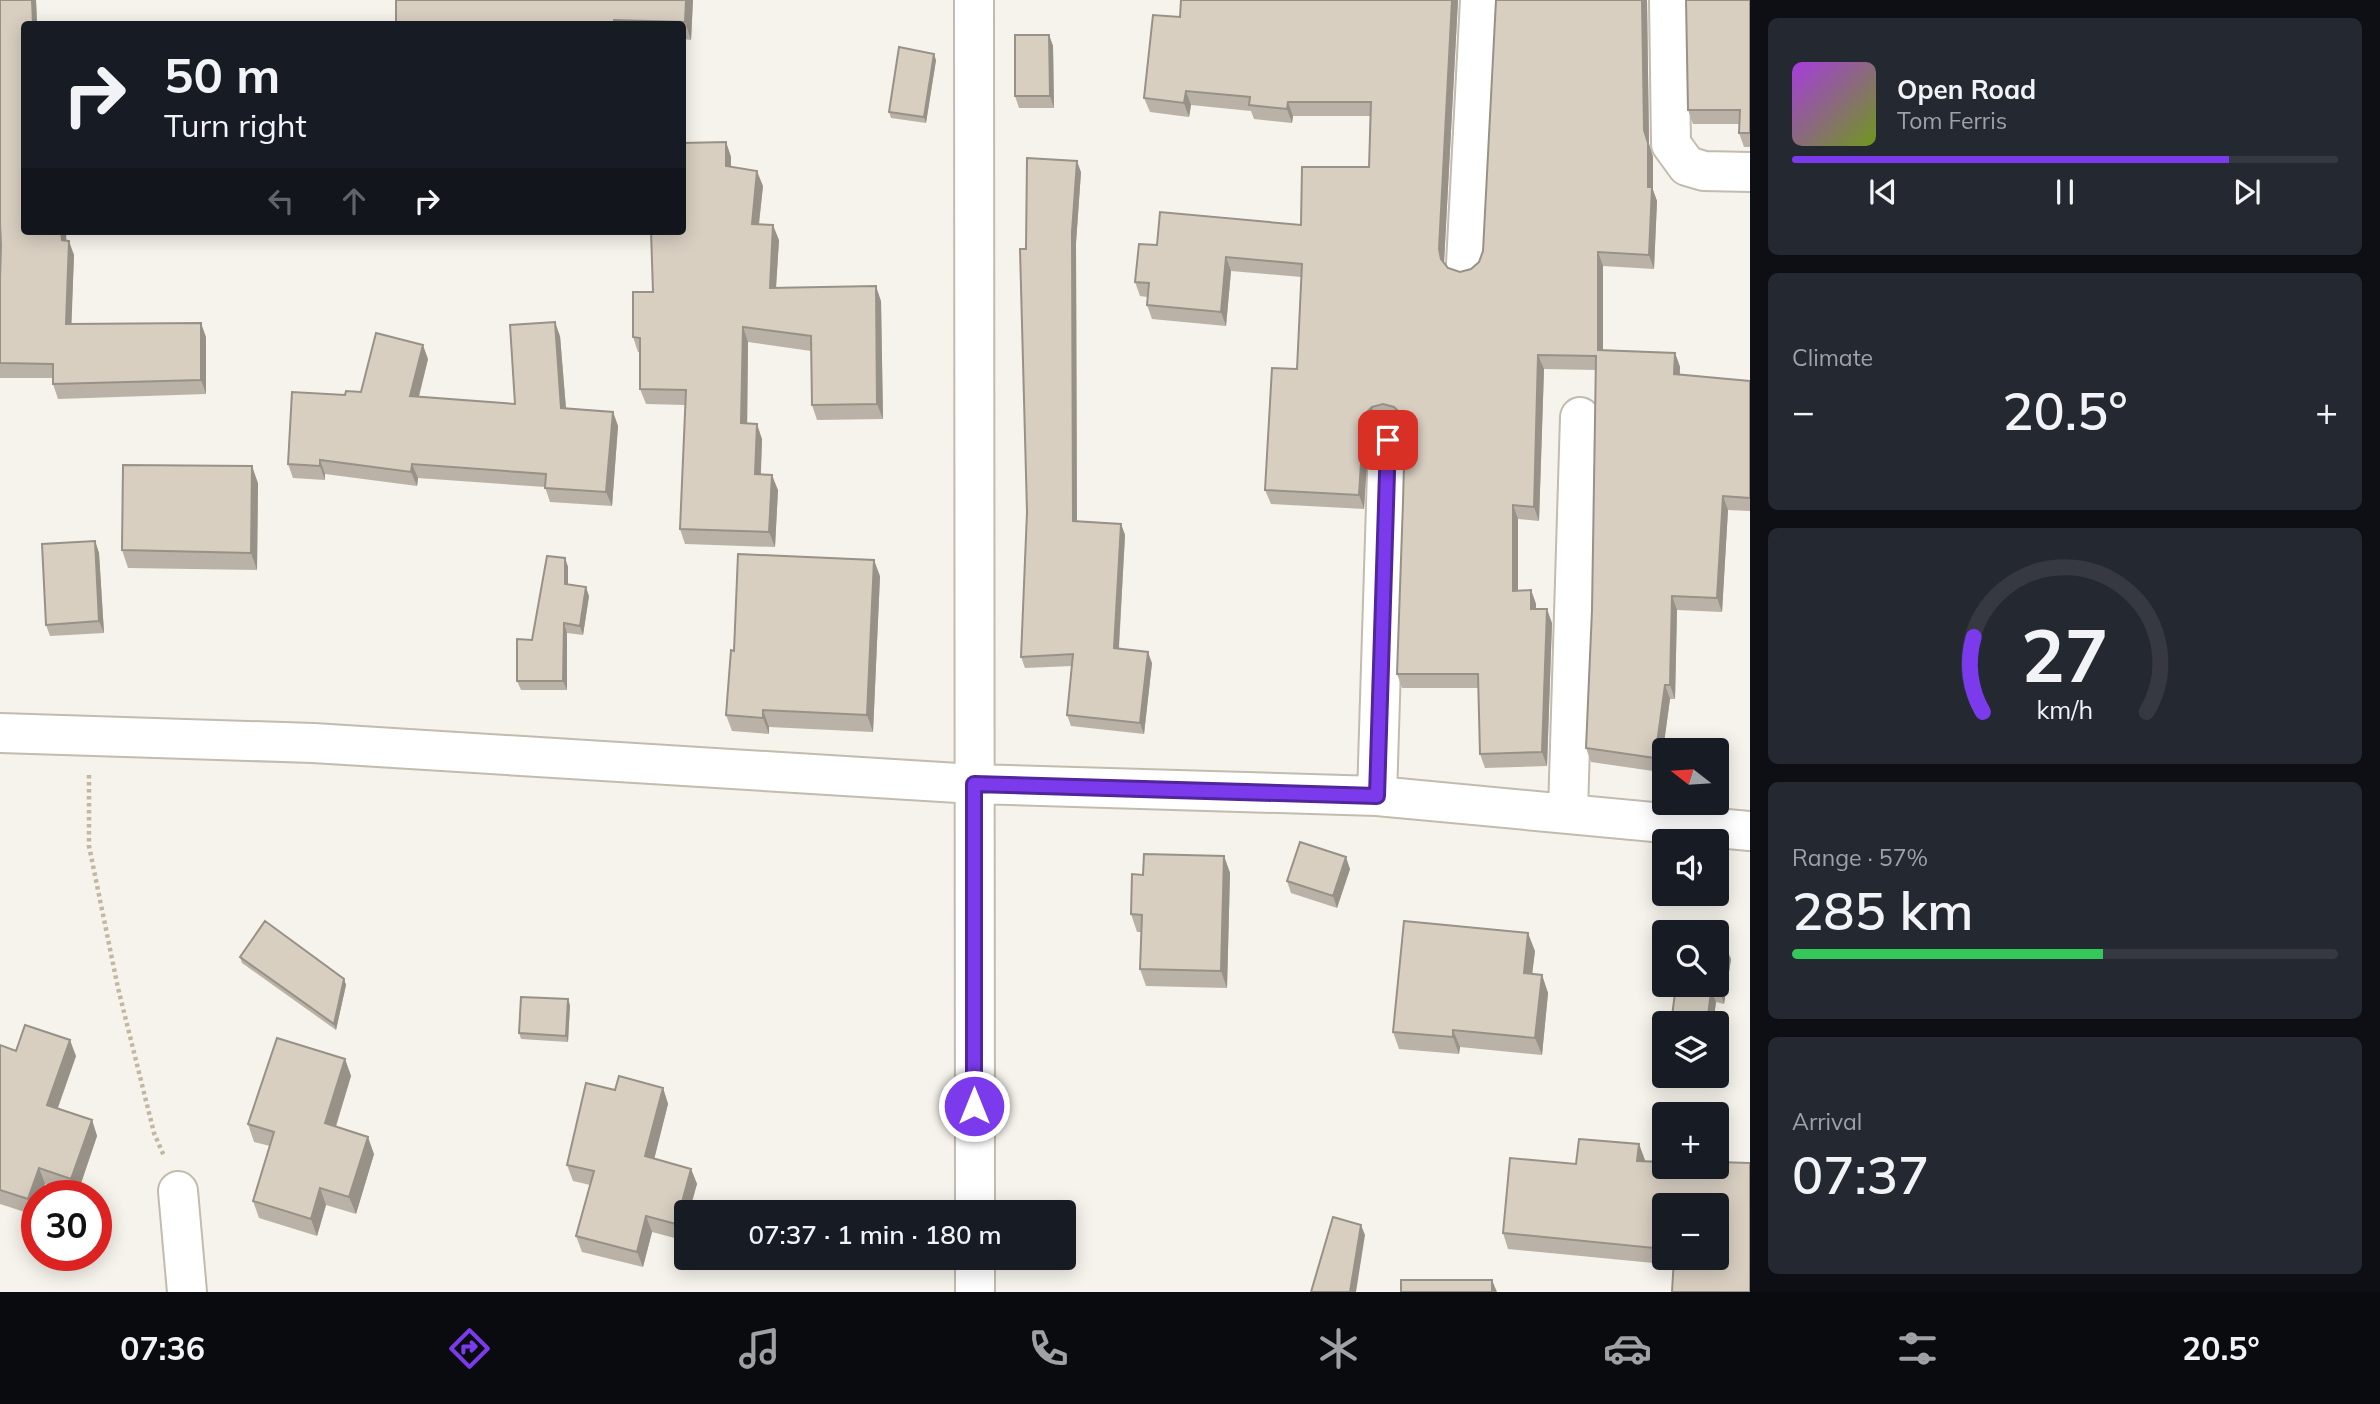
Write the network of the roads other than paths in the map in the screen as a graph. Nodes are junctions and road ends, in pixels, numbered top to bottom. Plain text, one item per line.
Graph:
1 (974, 0) edge
2 (1480, 0) edge
3 (1669, 0) edge
4 (1750, 172) edge
5 (1466, 264) dead end
6 (1580, 416) dead end
7 (1388, 440) dead end
8 (0, 733) edge
9 (974, 784) junction
10 (1377, 796) junction
11 (1568, 811) junction
12 (1750, 831) edge
13 (178, 1191) road end
14 (975, 1200) edge
15 (975, 1270) edge
16 (187, 1292) edge
17 (975, 1292) edge

1 - 9 street
2 - 5 street
3 - 4 street
6 - 11 street
7 - 10 street
8 - 9 street
9 - 10 street
9 - 14 street
10 - 11 street
11 - 12 street
13 - 16 street
15 - 17 street

